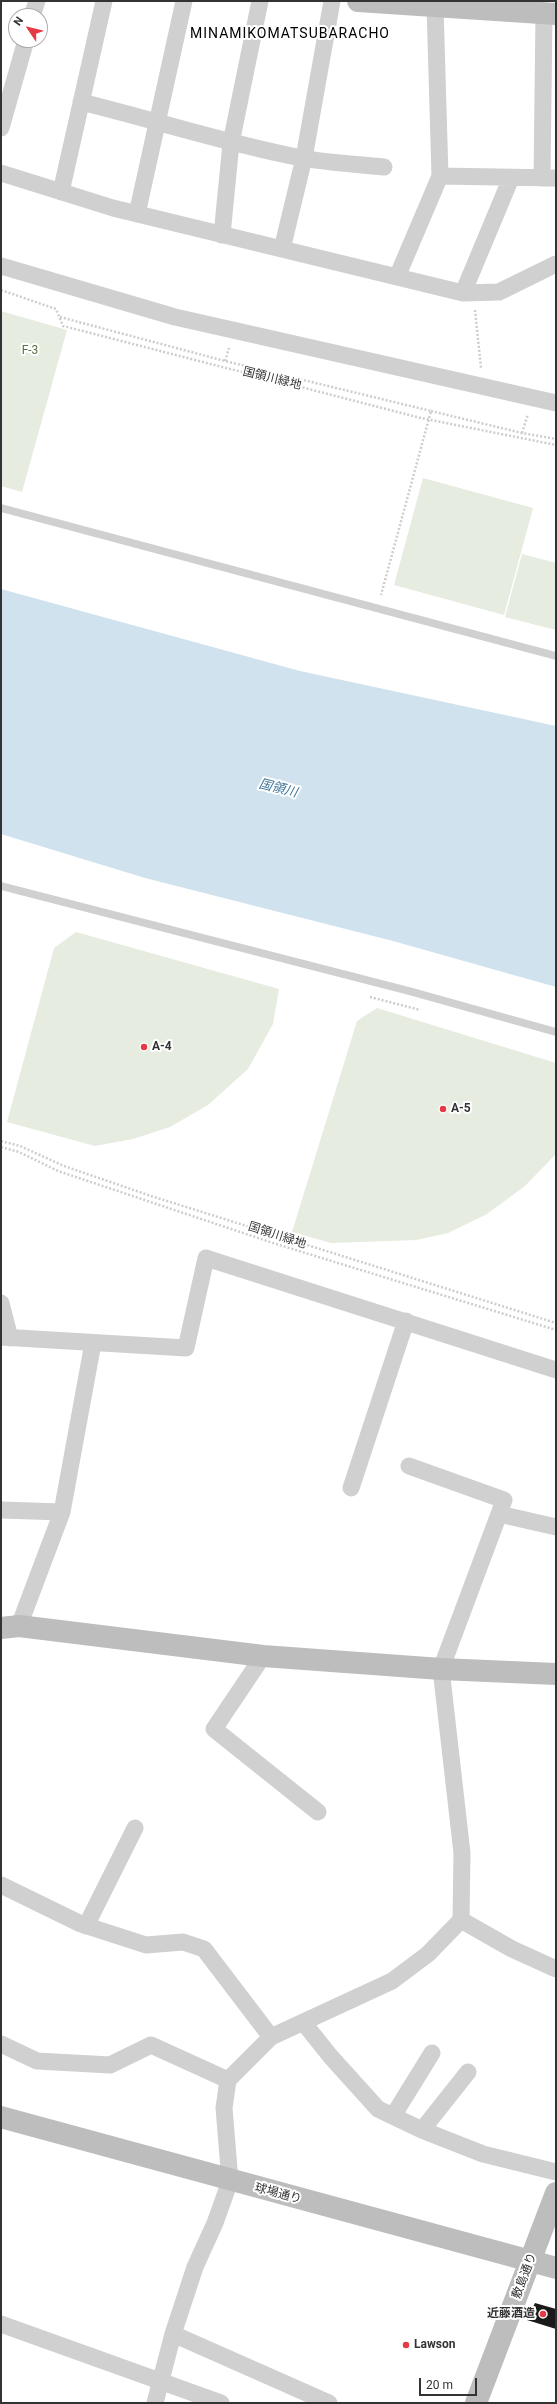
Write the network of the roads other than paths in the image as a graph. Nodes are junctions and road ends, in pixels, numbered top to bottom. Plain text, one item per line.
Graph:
1 (104, 1) edge
2 (184, 1) edge
3 (260, 1) edge
4 (332, 1) edge
5 (358, 1) edge
6 (387, 2) edge
7 (435, 6) junction
8 (550, 14) edge
9 (24, 48) edge
10 (81, 102) junction
11 (157, 121) junction
12 (1, 128) edge
13 (232, 143) junction
14 (304, 158) junction
15 (384, 167) dead end
16 (1, 173) edge
17 (440, 176) junction
18 (511, 178) junction
19 (549, 178) edge
20 (61, 192) junction
21 (136, 214) junction
22 (222, 235) junction
23 (282, 249) junction
24 (556, 264) edge
25 (1, 266) edge
26 (397, 277) junction
27 (470, 293) junction
28 (556, 403) edge
29 (1, 508) edge
30 (556, 656) edge
31 (1, 886) edge
32 (556, 1032) edge
33 (1, 1303) edge
34 (406, 1321) junction
35 (5, 1337) edge
36 (93, 1343) junction
37 (556, 1370) edge
38 (409, 1466) dead end
39 (352, 1488) dead end
40 (1, 1510) edge
41 (62, 1512) junction
42 (499, 1514) junction
43 (556, 1527) edge
44 (10, 1627) edge
45 (263, 1656) junction
46 (440, 1669) junction
47 (556, 1674) edge
48 (318, 1812) dead end
49 (135, 1828) dead end
50 (1, 1885) edge
51 (460, 1920) junction
52 (86, 1926) junction
53 (556, 1969) edge
54 (303, 2022) junction
55 (271, 2037) junction
56 (1, 2044) edge
57 (432, 2054) dead end
58 (468, 2072) dead end
59 (228, 2080) junction
60 (393, 2116) junction
61 (1, 2117) edge
62 (422, 2130) junction
63 (556, 2172) edge
64 (230, 2181) junction
65 (556, 2193) edge
66 (530, 2261) junction
67 (556, 2268) edge
68 (1, 2324) edge
69 (173, 2334) junction
70 (162, 2383) junction
71 (155, 2403) edge
72 (221, 2403) edge
73 (330, 2403) edge
74 (476, 2403) edge

1 - 10 street
2 - 11 street
3 - 13 street
4 - 14 street
5 - 6 street
6 - 7 street
7 - 8 street
7 - 17 street
8 - 19 street
9 - 12 street
10 - 11 street
10 - 20 street
11 - 13 street
11 - 21 street
13 - 14 street
13 - 22 street
14 - 15 street
14 - 23 street
16 - 20 street
17 - 18 street
17 - 26 street
18 - 19 street
18 - 27 street
20 - 21 street
21 - 22 street
22 - 23 street
23 - 26 street
24 - 27 street
25 - 28 street
26 - 27 street
29 - 30 lane
31 - 32 lane
33 - 35 street
34 - 36 street
34 - 37 street
34 - 39 street
35 - 36 street
36 - 41 street
38 - 42 street
40 - 41 street
41 - 44 street
42 - 43 street
42 - 46 street
44 - 45 street
45 - 46 street
45 - 48 street
46 - 47 street
46 - 51 street
49 - 52 street
50 - 52 street
51 - 53 street
51 - 54 street
52 - 55 street
54 - 55 street
54 - 60 street
55 - 59 street
56 - 59 street
57 - 60 street
58 - 62 street
59 - 64 street
60 - 62 street
61 - 64 street, 球場通り
62 - 63 street
64 - 66 street, 球場通り
64 - 69 street
65 - 66 street, 敷島通り
66 - 67 street, 球場通り
66 - 74 street, 敷島通り
68 - 70 street
69 - 70 street
69 - 73 street
70 - 71 street
70 - 72 street

